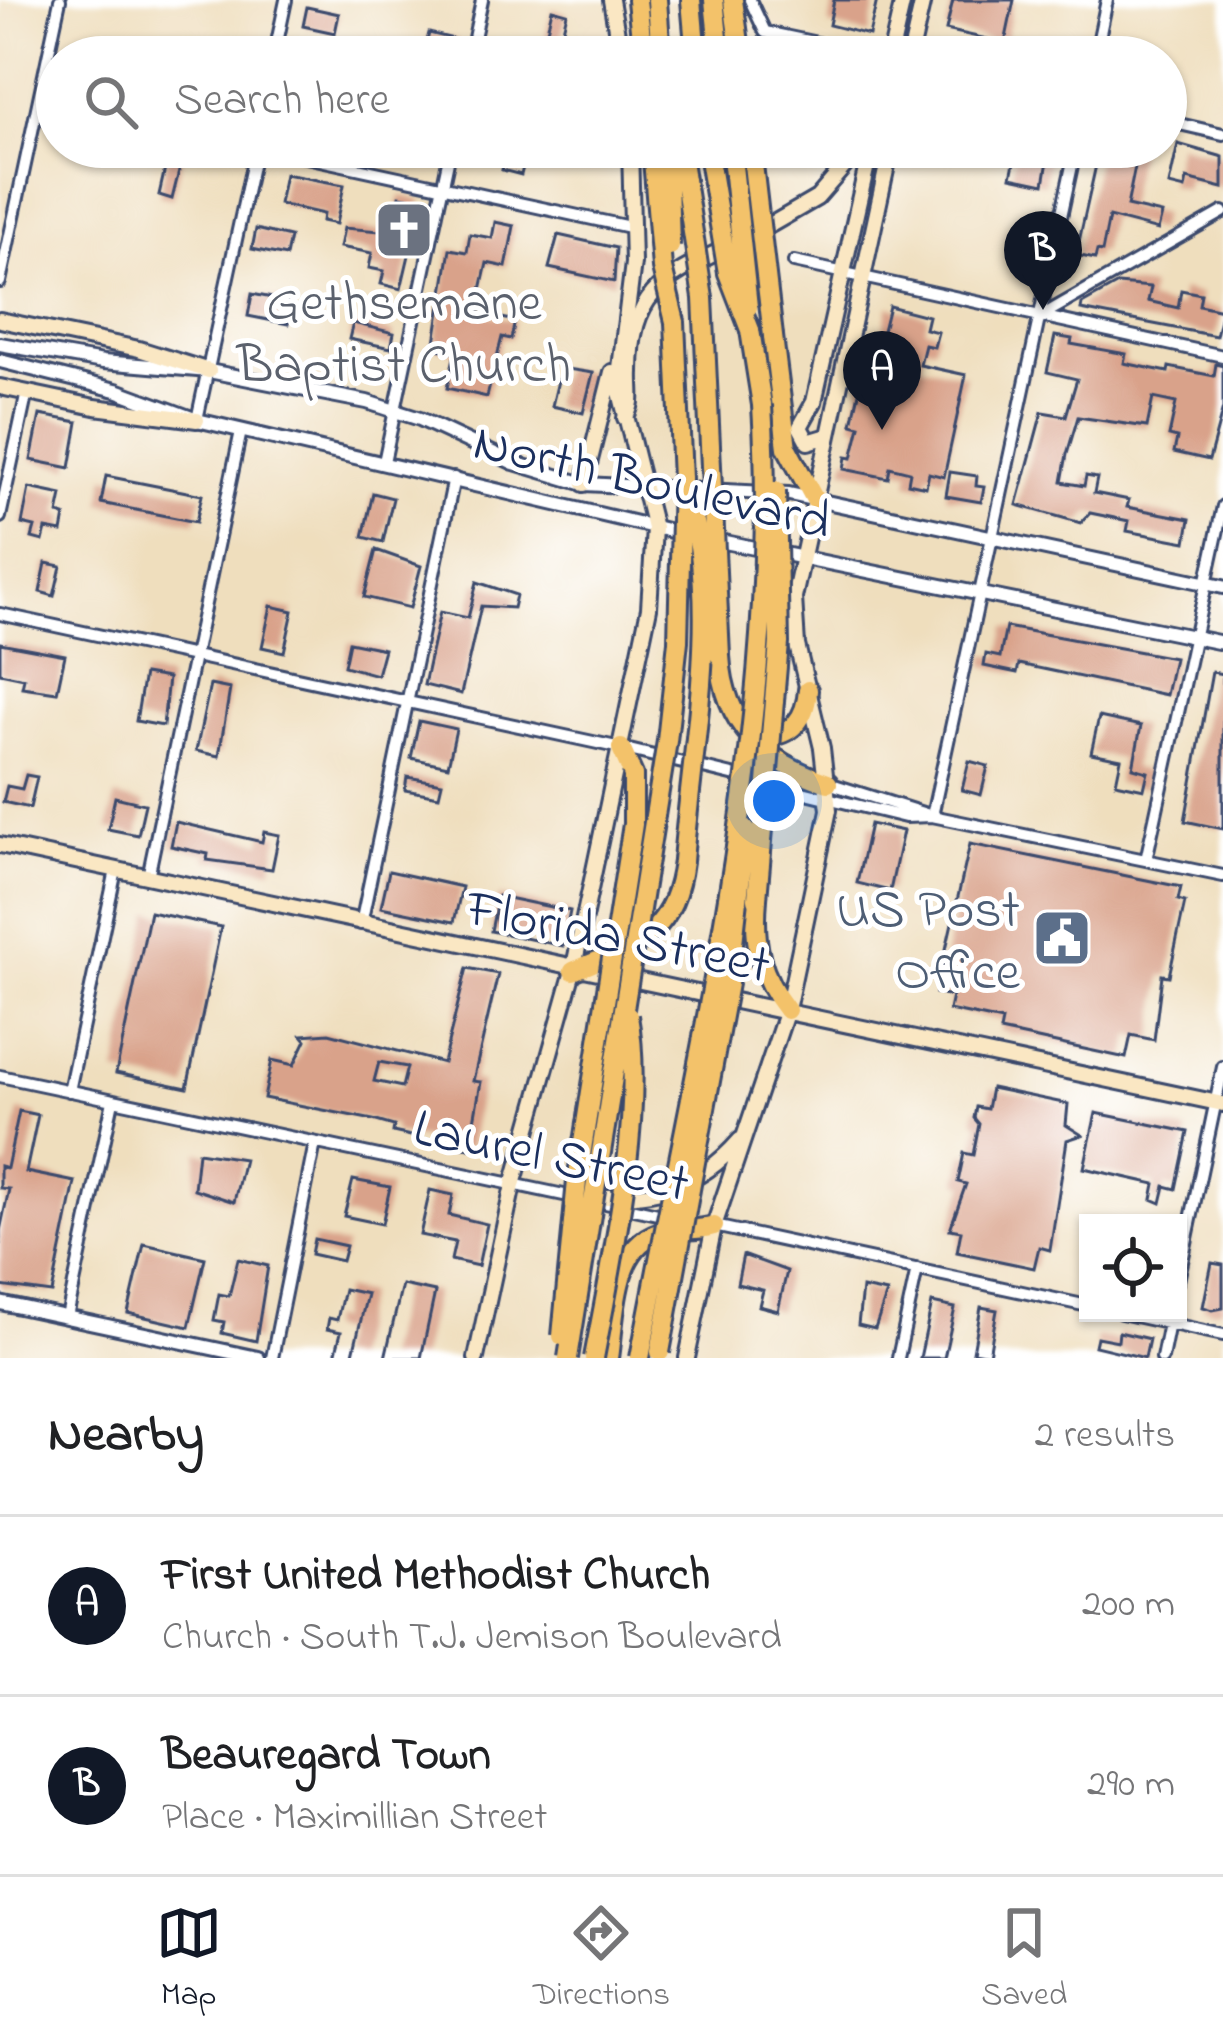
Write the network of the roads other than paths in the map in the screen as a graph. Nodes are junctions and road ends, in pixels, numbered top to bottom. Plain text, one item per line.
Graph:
1 (60, 0) edge
2 (286, 0) edge
3 (482, 0) edge
4 (610, 0) edge
5 (638, 0) edge
6 (657, 0) edge
7 (691, 0) edge
8 (713, 0) edge
9 (733, 0) edge
10 (750, 0) edge
11 (902, 0) edge
12 (923, 0) edge
13 (1107, 0) edge
14 (52, 36) edge
15 (278, 36) edge
16 (474, 36) edge
17 (617, 36) edge
18 (650, 36) edge
19 (656, 36) edge
20 (694, 36) edge
21 (717, 36) edge
22 (738, 36) edge
23 (785, 36) edge
24 (893, 36) edge
25 (915, 36) edge
26 (1099, 36) edge
27 (36, 113) edge
28 (1187, 126) edge
29 (1223, 134) edge
30 (253, 168) edge
31 (355, 168) edge
32 (447, 168) edge
33 (631, 168) edge
34 (654, 168) edge
35 (668, 168) edge
36 (683, 168) edge
37 (710, 168) edge
38 (733, 168) edge
39 (753, 168) edge
40 (843, 168) edge
41 (866, 168) edge
42 (886, 168) edge
43 (1072, 168) edge
44 (443, 187) junction
45 (1223, 212) edge
46 (634, 228) junction
47 (794, 262) dead end
48 (842, 273) junction
49 (668, 276) junction
50 (863, 277) junction
51 (631, 279) junction
52 (0, 282) edge
53 (1041, 316) junction
54 (0, 320) edge
55 (675, 322) junction
56 (750, 330) junction
57 (0, 344) edge
58 (617, 356) junction
59 (1223, 356) edge
60 (0, 362) edge
61 (209, 370) junction
62 (0, 387) edge
63 (27, 392) junction
64 (762, 405) junction
65 (395, 410) junction
66 (625, 418) junction
67 (197, 420) junction
68 (241, 431) junction
69 (828, 436) junction
70 (384, 462) junction
71 (454, 478) junction
72 (682, 479) junction
73 (584, 484) junction
74 (645, 490) junction
75 (815, 500) junction
76 (1223, 506) edge
77 (0, 517) edge
78 (654, 528) junction
79 (993, 538) junction
80 (802, 556) junction
81 (1207, 584) junction
82 (1223, 587) edge
83 (982, 592) junction
84 (0, 614) edge
85 (1196, 638) junction
86 (1223, 643) edge
87 (194, 658) junction
88 (808, 690) junction
89 (409, 703) junction
90 (740, 728) junction
91 (621, 748) junction
92 (747, 762) junction
93 (829, 791) junction
94 (932, 816) junction
95 (0, 845) edge
96 (1145, 860) junction
97 (116, 869) junction
98 (1223, 876) edge
99 (148, 877) junction
100 (361, 924) junction
101 (573, 971) junction
102 (625, 999) junction
103 (788, 1010) junction
104 (1223, 1067) edge
105 (0, 1076) edge
106 (69, 1091) junction
107 (113, 1101) junction
108 (1219, 1103) edge
109 (746, 1135) junction
110 (314, 1143) junction
111 (513, 1186) junction
112 (572, 1196) junction
113 (714, 1226) junction
114 (1187, 1242) edge
115 (917, 1270) junction
116 (0, 1303) edge
117 (1079, 1304) edge
118 (67, 1317) junction
119 (1169, 1322) edge
120 (1182, 1322) edge
121 (1223, 1335) edge
122 (659, 1355) edge
123 (249, 1357) edge
124 (272, 1358) edge
125 (476, 1358) edge
126 (565, 1358) edge
127 (594, 1358) edge
128 (609, 1358) edge
129 (640, 1358) edge
130 (687, 1358) edge
131 (898, 1358) edge
132 (1162, 1358) edge

1 - 14 street
2 - 15 street
3 - 16 street
4 - 17 main road
5 - 18 highway
6 - 19 highway
7 - 20 highway
8 - 21 highway
9 - 22 highway
10 - 23 street
11 - 24 main road
12 - 25 main road
13 - 26 street
27 - 52 street
28 - 29 street
30 - 61 street
31 - 44 street
32 - 44 street
33 - 46 main road
34 - 55 highway, bridge
35 - 55 highway, bridge
36 - 90 highway, bridge
37 - 56 highway, bridge
38 - 56 highway, bridge
39 - 75 highway, bridge
40 - 49 main road
41 - 48 main road
42 - 50 main road
43 - 53 street
44 - 46 street
44 - 65 street
45 - 53 street
46 - 51 main road
47 - 48 street
48 - 50 street
48 - 69 main road
49 - 51 main road
49 - 66 main road
50 - 53 street
50 - 69 main road
51 - 58 main road
53 - 59 street
53 - 79 street
54 - 61 main road
55 - 72 highway
56 - 64 highway
57 - 61 street, North Boulevard
58 - 66 main road
58 - 73 main road
60 - 67 street, North Boulevard
61 - 65 street, North Boulevard
61 - 67 street
62 - 63 main road
63 - 67 main road
63 - 77 street
64 - 92 highway, bridge
64 - 103 highway, bridge
65 - 70 street
65 - 73 street, North Boulevard
66 - 74 main road
67 - 68 street, North Boulevard
68 - 70 street, North Boulevard
68 - 87 street
69 - 75 main road
70 - 71 street, North Boulevard
71 - 78 street, North Boulevard
71 - 89 street
72 - 101 highway, bridge
72 - 102 highway, bridge
73 - 74 street, North Boulevard
74 - 75 street, North Boulevard
74 - 78 main road
75 - 79 street, North Boulevard
75 - 80 main road
76 - 81 street
78 - 80 street, North Boulevard
78 - 91 main road
79 - 81 street, North Boulevard
79 - 83 street
80 - 83 street, North Boulevard
80 - 88 main road
81 - 82 street, North Boulevard
81 - 85 street
83 - 85 street, North Boulevard
83 - 94 street
84 - 87 street
85 - 86 street, North Boulevard
85 - 96 street
87 - 89 street
87 - 99 street
88 - 90 highway
88 - 93 main road
89 - 91 street
89 - 100 street
90 - 93 highway
91 - 93 street
91 - 101 main road
91 - 126 highway, bridge
92 - 122 highway, bridge
92 - 129 highway, bridge
93 - 94 street
93 - 103 main road
94 - 96 street
95 - 97 main road, Florida Street
96 - 98 street
97 - 99 main road, Florida Street
97 - 106 street
99 - 100 main road, Florida Street
100 - 101 main road, Florida Street
101 - 103 main road, Florida Street
101 - 111 main road
102 - 126 highway, bridge
102 - 127 highway, bridge
103 - 108 main road, Florida Street
103 - 109 main road
104 - 108 street
105 - 106 street, Laurel Street
106 - 107 street, Laurel Street
107 - 110 street, Laurel Street
107 - 118 street
108 - 114 street
109 - 112 main road
109 - 113 main road
110 - 111 street, Laurel Street
110 - 124 street
111 - 112 street, Laurel Street
111 - 125 main road
112 - 113 street, Laurel Street
113 - 115 street, Laurel Street
113 - 128 highway
113 - 130 main road
115 - 117 street, Laurel Street
115 - 131 street
116 - 118 street
118 - 123 street
119 - 132 street
120 - 121 street

